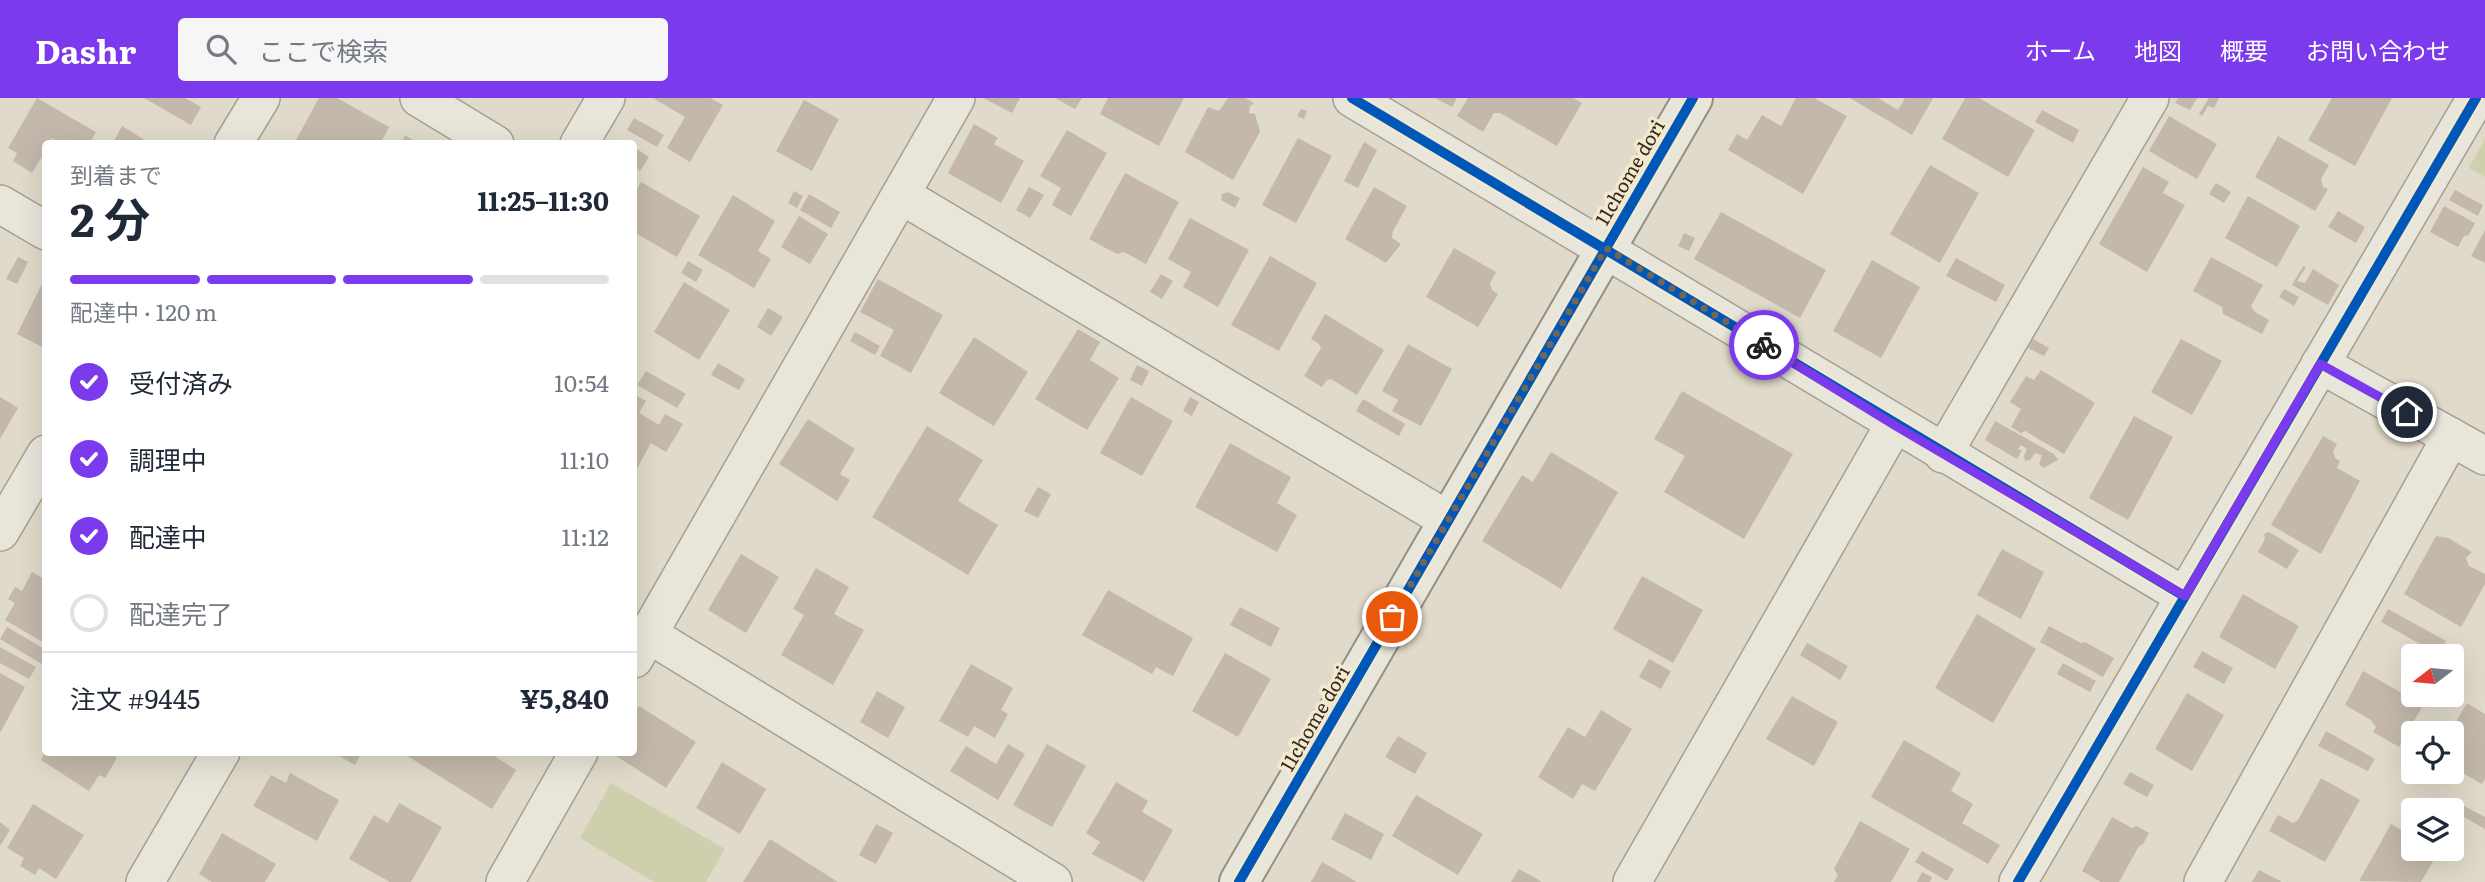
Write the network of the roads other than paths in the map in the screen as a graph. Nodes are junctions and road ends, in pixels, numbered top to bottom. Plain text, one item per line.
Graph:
1 (261, 98) edge
2 (419, 98) edge
3 (606, 98) edge
4 (957, 98) edge
5 (1352, 98) edge
6 (1693, 98) edge
7 (2150, 98) edge
8 (2476, 98) edge
9 (235, 140) edge
10 (488, 140) edge
11 (581, 140) edge
12 (901, 195) junction
13 (0, 204) edge
14 (42, 229) edge
15 (1606, 248) junction
16 (2320, 364) junction
17 (1894, 425) junction
18 (2451, 437) junction
19 (1943, 454) junction
20 (2485, 456) edge
21 (42, 461) edge
22 (1448, 520) junction
23 (0, 531) edge
24 (2185, 596) junction
25 (641, 646) edge
26 (219, 756) edge
27 (577, 756) edge
28 (145, 882) edge
29 (505, 882) edge
30 (1053, 882) edge
31 (1239, 882) edge
32 (1632, 882) edge
33 (2018, 882) edge
34 (2203, 882) edge

1 - 9 street
2 - 10 street
3 - 11 street
4 - 12 street
5 - 15 street
6 - 15 street, 11chome dori
7 - 19 street
8 - 16 street
12 - 22 street
12 - 25 street
13 - 14 street
15 - 17 street
15 - 22 street, 11chome dori
16 - 18 street
16 - 24 street
17 - 19 street
17 - 32 street
18 - 20 street
18 - 34 street
19 - 24 street
21 - 23 street
22 - 31 street, 11chome dori
24 - 33 street
25 - 30 street
26 - 28 street
27 - 29 street

